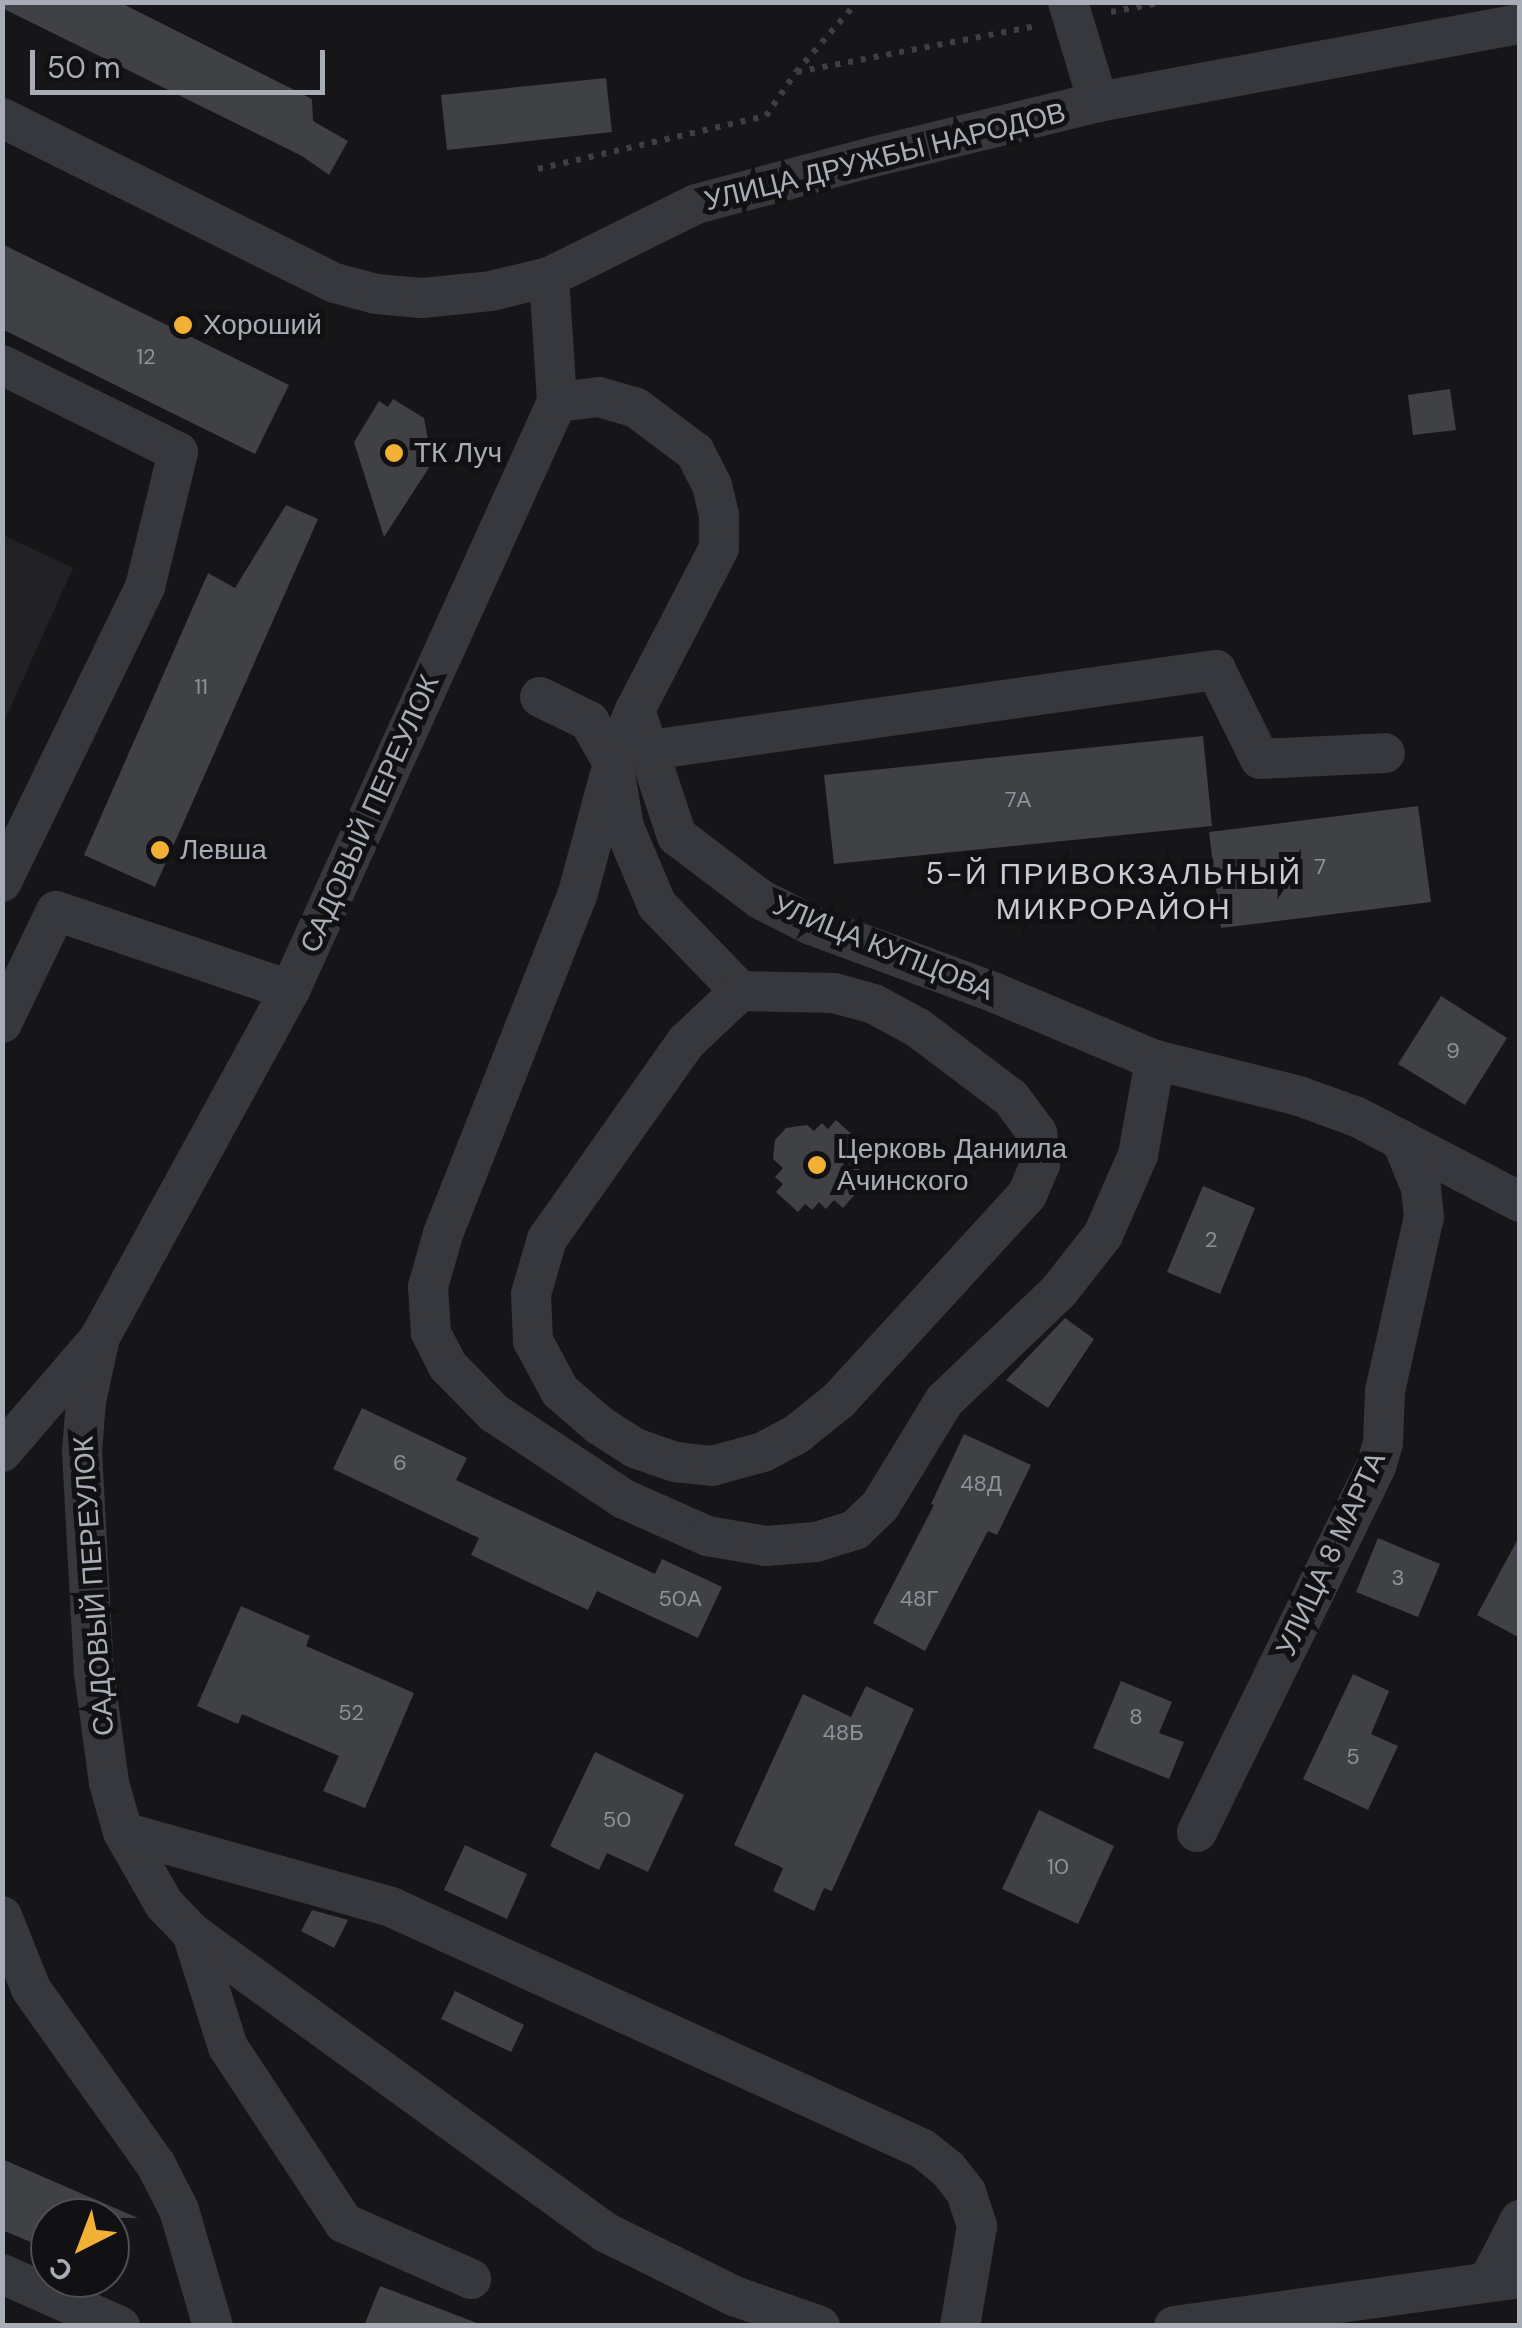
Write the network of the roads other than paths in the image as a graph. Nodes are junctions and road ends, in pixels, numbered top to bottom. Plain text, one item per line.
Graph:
1 (1070, 10) edge
2 (1520, 24) edge
3 (1098, 102) junction
4 (2, 118) edge
5 (548, 277) junction
6 (2, 364) edge
7 (557, 402) junction
8 (540, 697) dead end
9 (1385, 753) dead end
10 (632, 756) junction
11 (2, 882) edge
12 (56, 911) junction
13 (290, 990) junction
14 (740, 991) junction
15 (2, 1024) edge
16 (1156, 1060) junction
17 (1402, 1144) junction
18 (1520, 1202) edge
19 (100, 1337) junction
20 (2, 1452) edge
21 (123, 1832) junction
22 (1197, 1832) dead end
23 (2, 1916) edge
24 (192, 1933) junction
25 (1520, 2220) edge
26 (2, 2274) edge
27 (470, 2279) dead end
28 (1504, 2280) edge
29 (120, 2326) edge
30 (212, 2326) edge
31 (820, 2326) edge
32 (960, 2326) edge
33 (1174, 2326) edge

1 - 3 street
2 - 3 street, УЛИЦА ДРУЖБЫ НАРОДОВ
3 - 5 street, УЛИЦА ДРУЖБЫ НАРОДОВ
4 - 5 street, УЛИЦА ДРУЖБЫ НАРОДОВ
5 - 7 street, САДОВЫЙ ПЕРЕУЛОК
6 - 11 street
7 - 10 street, УЛИЦА КУПЦОВА
7 - 13 street, САДОВЫЙ ПЕРЕУЛОК
8 - 10 street
9 - 10 street
10 - 14 street
10 - 16 street, УЛИЦА КУПЦОВА
10 - 16 street
11 - 12 street
12 - 13 street
12 - 15 street
13 - 19 street, САДОВЫЙ ПЕРЕУЛОК
14 - 14 street
16 - 17 street, УЛИЦА КУПЦОВА
17 - 18 street, УЛИЦА КУПЦОВА
17 - 22 street, УЛИЦА 8 МАРТА
19 - 20 street
19 - 21 street, САДОВЫЙ ПЕРЕУЛОК
21 - 24 street, САДОВЫЙ ПЕРЕУЛОК
21 - 32 street
23 - 30 street
24 - 27 street
24 - 31 street, САДОВЫЙ ПЕРЕУЛОК
25 - 28 street
26 - 29 street
28 - 33 street

